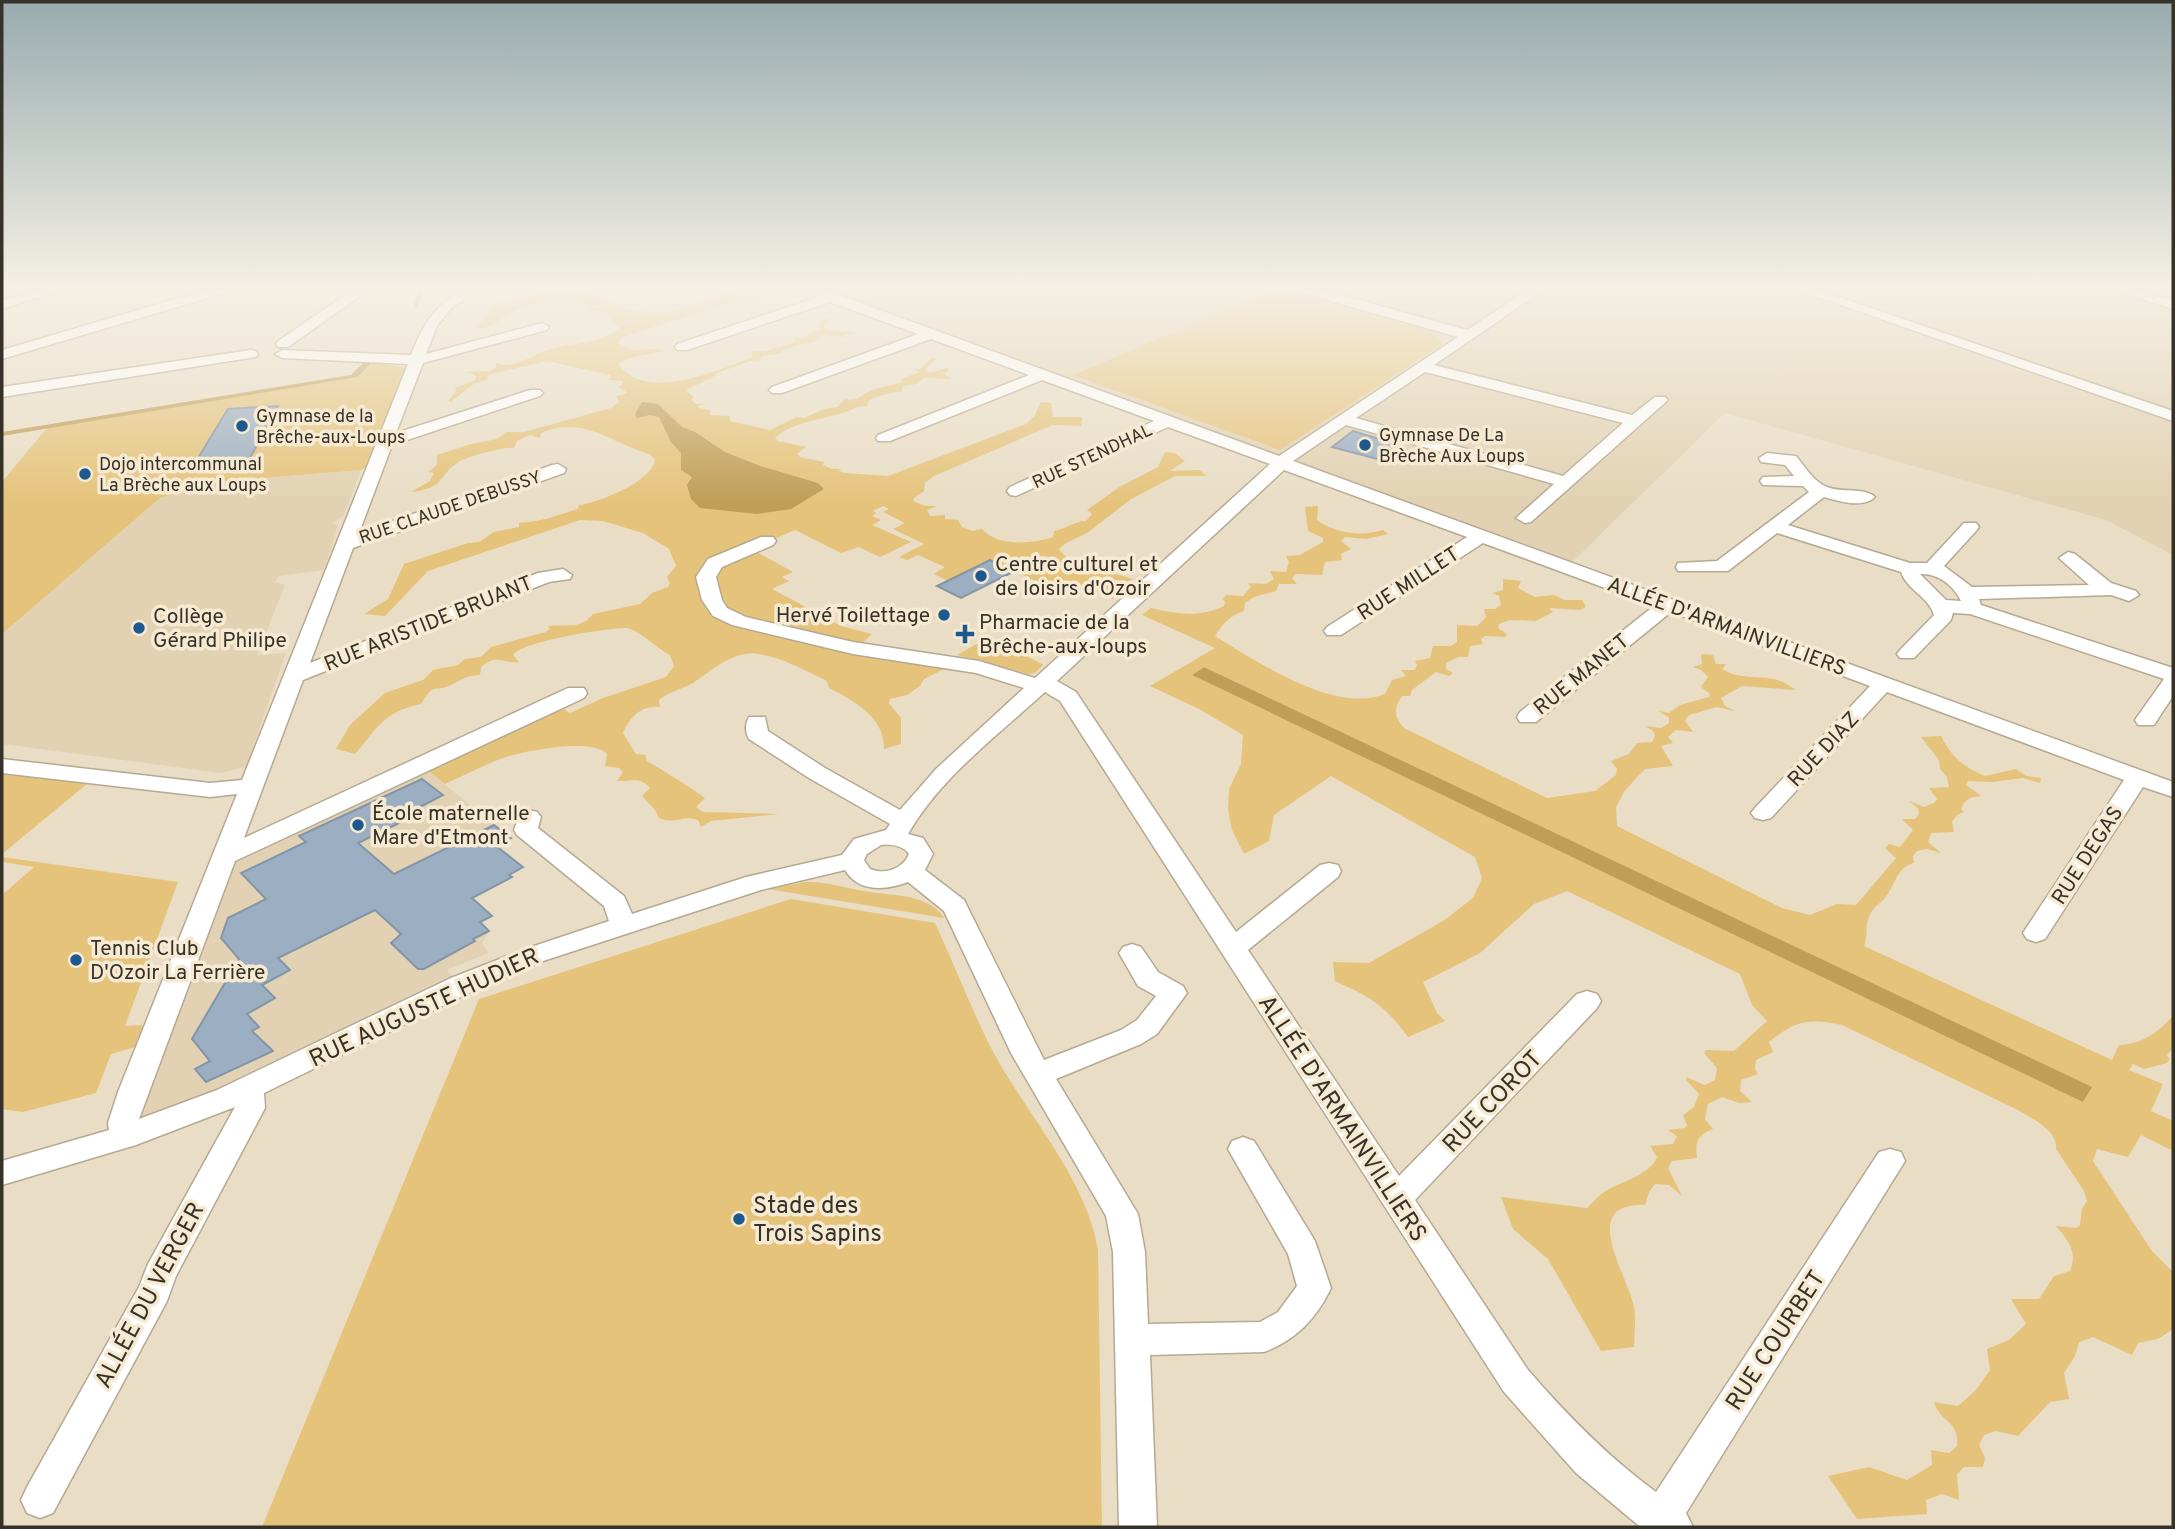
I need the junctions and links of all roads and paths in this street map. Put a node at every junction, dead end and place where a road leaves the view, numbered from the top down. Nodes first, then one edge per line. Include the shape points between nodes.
1 (219, 360) edge
2 (416, 360) edge
3 (859, 360) edge
4 (1002, 360) edge
5 (1429, 360) edge
6 (2010, 360) edge
7 (1420, 366) junction
8 (1042, 375) junction
9 (777, 390) dead end
10 (2, 392) edge
11 (535, 393) dead end
12 (1660, 400) dead end
13 (2173, 416) edge
14 (1342, 419) junction
15 (1168, 421) junction
16 (1635, 421) junction
17 (884, 438) dead end
18 (383, 443) junction
19 (1767, 458) dead end
20 (1281, 462) junction
21 (558, 469) dead end
22 (1769, 481) dead end
23 (1566, 482) junction
24 (1815, 486) junction
25 (1016, 491) dead end
26 (1866, 497) dead end
27 (1525, 518) dead end
28 (1773, 526) junction
29 (1970, 527) dead end
30 (1481, 536) junction
31 (767, 541) dead end
32 (343, 545) junction
33 (2068, 558) dead end
34 (1685, 568) dead end
35 (1932, 568) junction
36 (1909, 569) junction
37 (563, 575) dead end
38 (2109, 590) junction
39 (2129, 595) dead end
40 (1969, 600) junction
41 (1668, 605) junction
42 (1941, 606) junction
43 (1334, 631) dead end
44 (1908, 654) dead end
45 (293, 677) junction
46 (2173, 678) edge
47 (1041, 684) junction
48 (1883, 684) junction
49 (576, 693) dead end
50 (1528, 717) dead end
51 (2146, 720) dead end
52 (757, 722) dead end
53 (2, 766) edge
54 (2138, 778) junction
55 (251, 786) junction
56 (2173, 790) edge
57 (1763, 813) dead end
58 (529, 817) dead end
59 (898, 829) junction
60 (223, 857) junction
61 (852, 860) junction
62 (1329, 871) dead end
63 (911, 872) junction
64 (623, 925) junction
65 (2036, 933) dead end
66 (1233, 948) junction
67 (1132, 953) dead end
68 (1587, 1001) dead end
69 (1038, 1074) junction
70 (249, 1088) junction
71 (125, 1137) junction
72 (1243, 1149) dead end
73 (1890, 1161) dead end
74 (2, 1173) edge
75 (1396, 1200) junction
76 (1132, 1340) junction
77 (40, 1500) dead end
78 (1667, 1523) edge
79 (1138, 1527) edge

1 - 10 street
2 - 18 street
3 - 9 street
4 - 8 street, ALLÉE D'ARMAINVILLIERS
5 - 7 street
6 - 13 street
7 - 14 street
7 - 16 street
8 - 15 street, ALLÉE D'ARMAINVILLIERS
8 - 17 street
11 - 18 street
12 - 16 street
14 - 20 street
14 - 23 street
15 - 20 street, ALLÉE D'ARMAINVILLIERS
15 - 25 street, RUE STENDHAL
16 - 23 street
18 - 32 street
19 - 24 street via 1790,460
20 - 30 street, ALLÉE D'ARMAINVILLIERS
20 - 47 street
21 - 32 street, RUE CLAUDE DEBUSSY
22 - 24 street
23 - 27 street
24 - 26 street via 1842,497
24 - 28 street
28 - 34 street via 1721,567
28 - 36 street
29 - 35 street
30 - 41 street, ALLÉE D'ARMAINVILLIERS
30 - 43 street, RUE MILLET
31 - 47 street, ALLÉE D'ARMAINVILLIERS via 715,564 706,577 720,612 853,649 979,667
32 - 45 street
33 - 38 street
35 - 36 street
35 - 40 street via 1945,573
36 - 42 street via 1912,578
37 - 45 street, RUE ARISTIDE BRUANT via 545,577
38 - 39 street
38 - 40 street
40 - 42 street
40 - 46 street
41 - 48 street, ALLÉE D'ARMAINVILLIERS
41 - 50 street, RUE MANET
42 - 44 street via 1944,616
45 - 55 street
46 - 51 street
47 - 59 street via 932,787
47 - 66 street, ALLÉE D'ARMAINVILLIERS via 1068,696
48 - 54 street, ALLÉE D'ARMAINVILLIERS
48 - 57 street, RUE DIAZ
49 - 60 street
52 - 59 street via 757,734
53 - 55 street via 210,790
54 - 56 street, ALLÉE D'ARMAINVILLIERS
54 - 65 street, RUE DEGAS
55 - 60 street
58 - 64 street via 526,830 615,902
59 - 61 street via 865,843
59 - 63 street via 919,848 919,863
60 - 71 street via 133,1092
61 - 63 street via 868,878 890,880
61 - 64 street, RUE AUGUSTE HUDIER via 801,870
62 - 66 street
63 - 69 street via 955,906 1012,1030
64 - 70 street, RUE AUGUSTE HUDIER via 485,974
66 - 75 street, ALLÉE D'ARMAINVILLIERS
67 - 69 street via 1148,979 1173,993 1147,1027
68 - 75 street, RUE COROT
69 - 76 street via 1122,1214 1129,1252
70 - 71 street, RUE AUGUSTE HUDIER
70 - 77 street, ALLÉE DU VERGER via 250,1108
71 - 74 street, RUE AUGUSTE HUDIER
72 - 76 street via 1304,1251 1314,1288 1290,1322 1264,1338
73 - 78 street, RUE COURBET
75 - 78 street, ALLÉE D'ARMAINVILLIERS via 1495,1352 1536,1406 1598,1471
76 - 79 street

